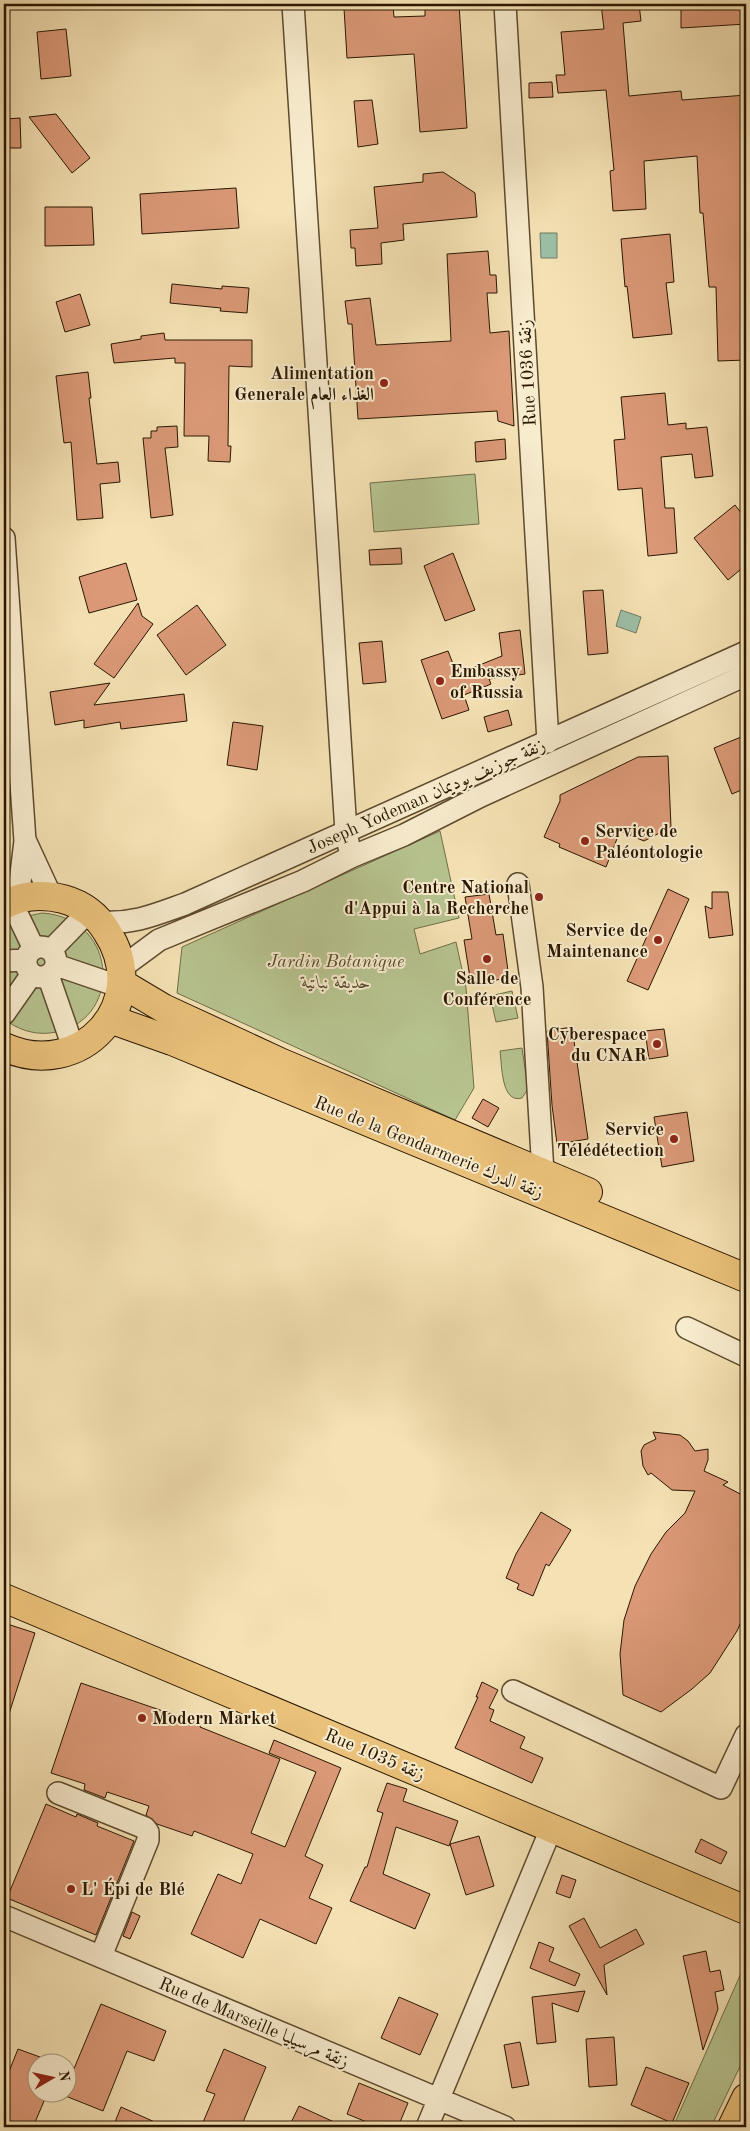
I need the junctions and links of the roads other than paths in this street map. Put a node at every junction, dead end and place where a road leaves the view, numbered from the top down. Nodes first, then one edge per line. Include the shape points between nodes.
1 (293, 4) edge
2 (505, 4) edge
3 (4, 538) edge
4 (746, 652) edge
5 (746, 675) edge
6 (548, 742) junction
7 (346, 832) junction
8 (25, 841) junction
9 (351, 857) junction
10 (518, 884) dead end
11 (50, 896) junction
12 (11, 902) edge
13 (95, 917) junction
14 (4, 961) edge
15 (41, 962) junction
16 (121, 979) junction
17 (4, 1014) edge
18 (110, 1018) junction
19 (4, 1047) edge
20 (74, 1050) junction
21 (30, 1056) junction
22 (4, 1072) edge
23 (543, 1173) junction
24 (746, 1258) edge
25 (746, 1278) edge
26 (687, 1328) dead end
27 (746, 1356) edge
28 (4, 1598) edge
29 (513, 1691) dead end
30 (746, 1735) edge
31 (58, 1793) dead end
32 (551, 1828) junction
33 (746, 1910) edge
34 (4, 1916) edge
35 (101, 1956) junction
36 (746, 2098) edge
37 (438, 2101) junction
38 (427, 2127) edge
39 (504, 2127) edge
40 (732, 2127) edge

1 - 7 street
2 - 6 street, Rue 1036 زنقة
3 - 8 street
4 - 6 street, Joseph Yodeman زنقة جوزيف يوديمان
5 - 9 street, Joseph Yodeman زنقة جوزيف يوديمان
6 - 7 street, Joseph Yodeman زنقة جوزيف يوديمان
7 - 9 street
7 - 13 street, Joseph Yodeman زنقة جوزيف يوديمان via 185,904 142,919 123,923
8 - 11 street
8 - 12 street
9 - 16 street, Joseph Yodeman زنقة جوزيف يوديمان via 303,881 159,940
10 - 23 street via 532,987
11 - 12 main road via 30,896
11 - 13 main road via 71,901
12 - 15 street
13 - 15 street
13 - 16 main road via 115,944
14 - 15 street
15 - 16 street
15 - 17 street
15 - 20 street
16 - 18 main road
16 - 23 main road, Rue de la Gendarmerie زنقة الدرك via 163,1008 282,1063
18 - 20 main road via 90,1041
18 - 25 main road, Rue de la Gendarmerie زنقة الدرك
19 - 21 main road
20 - 21 main road via 46,1057
21 - 22 main road
23 - 24 main road, Rue de la Gendarmerie زنقة الدرك
26 - 27 street
28 - 32 main road, Rue 1035 زنقة
29 - 30 street via 721,1788
31 - 35 street via 148,1832 148,1840
32 - 33 main road, Rue 1035 زنقة
32 - 37 street
34 - 35 street, Rue de Marseille زنقة مرسيليا
35 - 37 street, Rue de Marseille زنقة مرسيليا
36 - 40 main road
37 - 38 street
37 - 39 street, Rue de Marseille زنقة مرسيليا

